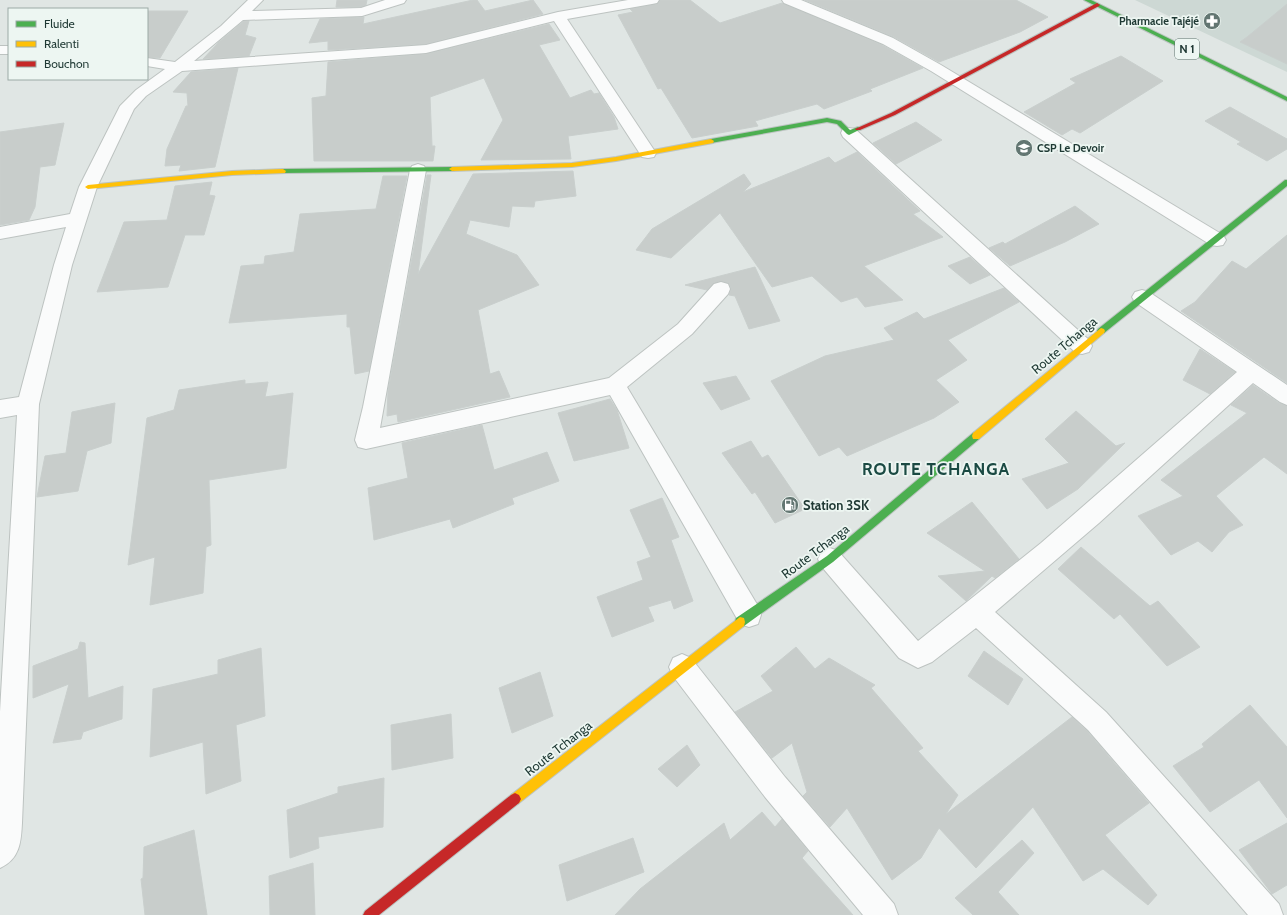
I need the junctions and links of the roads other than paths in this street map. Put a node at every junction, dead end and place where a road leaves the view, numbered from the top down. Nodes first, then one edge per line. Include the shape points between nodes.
1 (256, 0) edge
2 (399, 0) edge
3 (652, 0) edge
4 (789, 0) edge
5 (1087, 0) edge
6 (1097, 5) junction
7 (239, 16) junction
8 (558, 16) junction
9 (148, 62) edge
10 (178, 67) junction
11 (957, 80) junction
12 (1287, 99) edge
13 (849, 133) junction
14 (648, 153) junction
15 (418, 170) junction
16 (1287, 182) edge
17 (88, 187) junction
18 (78, 219) junction
19 (0, 233) edge
20 (1217, 240) junction
21 (721, 289) dead end
22 (1142, 297) junction
23 (1082, 346) junction
24 (1252, 372) junction
25 (615, 385) junction
26 (1287, 396) edge
27 (28, 404) junction
28 (0, 409) edge
29 (830, 559) junction
30 (977, 612) junction
31 (749, 615) junction
32 (682, 667) junction
33 (0, 853) edge
34 (369, 915) edge
35 (883, 915) edge
36 (1268, 915) edge

1 - 7 street
2 - 7 street via 362,12
3 - 8 street
4 - 11 street via 888,41
5 - 6 main road, N 1
6 - 11 main road
6 - 12 main road, N 1
7 - 10 street
8 - 10 street via 426,49
8 - 14 street
9 - 10 street
10 - 17 street via 141,93 128,106
11 - 13 main road via 893,114
11 - 20 street
13 - 14 main road via 839,122 827,120
13 - 23 street
14 - 15 main road via 572,165
15 - 17 main road via 232,173
15 - 25 street via 366,440
16 - 20 main road, Route Tchanga
17 - 18 street
18 - 19 street
18 - 27 street via 63,265
20 - 22 main road, Route Tchanga
21 - 25 street via 685,329
22 - 23 main road, Route Tchanga
22 - 24 street
23 - 29 main road, Route Tchanga
24 - 26 street
24 - 30 street via 1068,536
25 - 31 street
27 - 28 street
27 - 33 street via 8,823 6,843
29 - 30 street via 908,649 918,654 923,653
29 - 31 main road, Route Tchanga
30 - 36 street via 1098,721
31 - 32 main road, Route Tchanga
32 - 34 main road, Route Tchanga
32 - 35 street via 775,787

